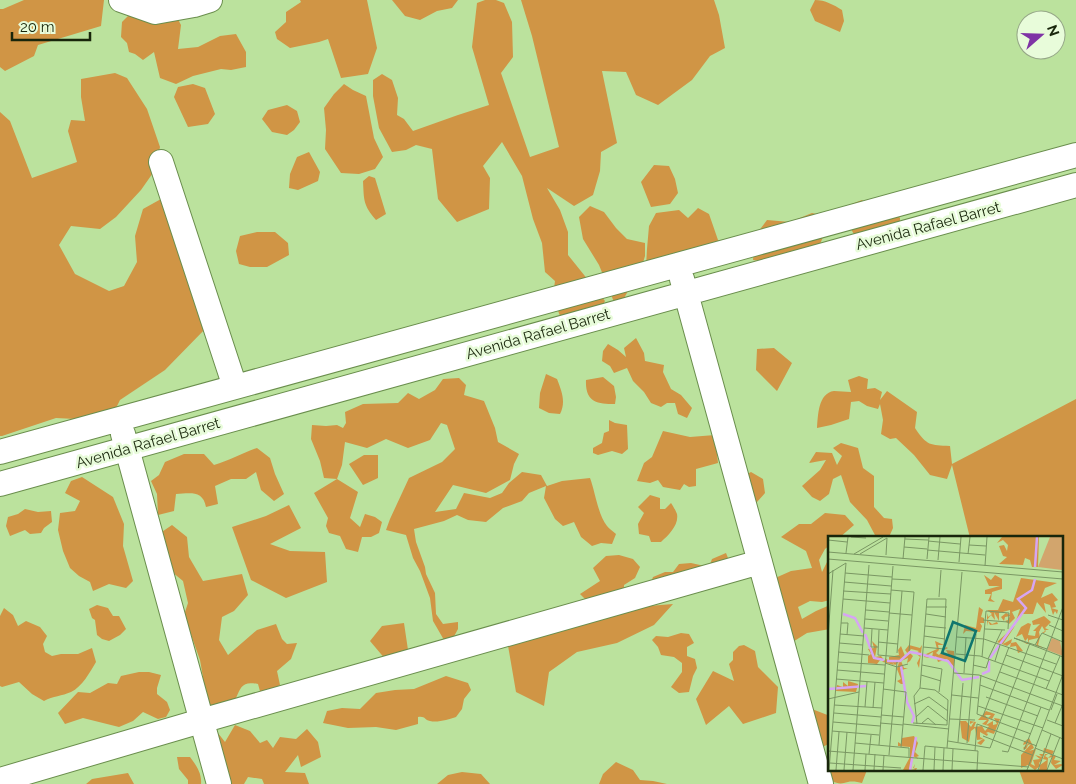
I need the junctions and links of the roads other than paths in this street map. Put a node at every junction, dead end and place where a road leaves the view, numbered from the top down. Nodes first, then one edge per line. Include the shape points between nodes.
1 (121, 0) edge
2 (210, 0) edge
3 (1076, 155) edge
4 (161, 162) dead end
5 (1076, 185) edge
6 (678, 265) junction
7 (685, 293) junction
8 (235, 387) junction
9 (120, 418) junction
10 (127, 449) junction
11 (0, 452) edge
12 (0, 484) edge
13 (760, 562) junction
14 (201, 721) junction
15 (0, 780) edge
16 (219, 784) edge
17 (821, 784) edge

1 - 2 street via 155,12
3 - 6 street, Avenida Rafael Barret
4 - 8 street
5 - 7 street, Avenida Rafael Barret
6 - 7 street
6 - 8 street, Avenida Rafael Barret
7 - 10 street, Avenida Rafael Barret
7 - 13 street
8 - 9 street, Avenida Rafael Barret
9 - 10 street
9 - 11 street, Avenida Rafael Barret
10 - 12 street, Avenida Rafael Barret
10 - 14 street
13 - 14 street
13 - 17 street
14 - 15 street
14 - 16 street

